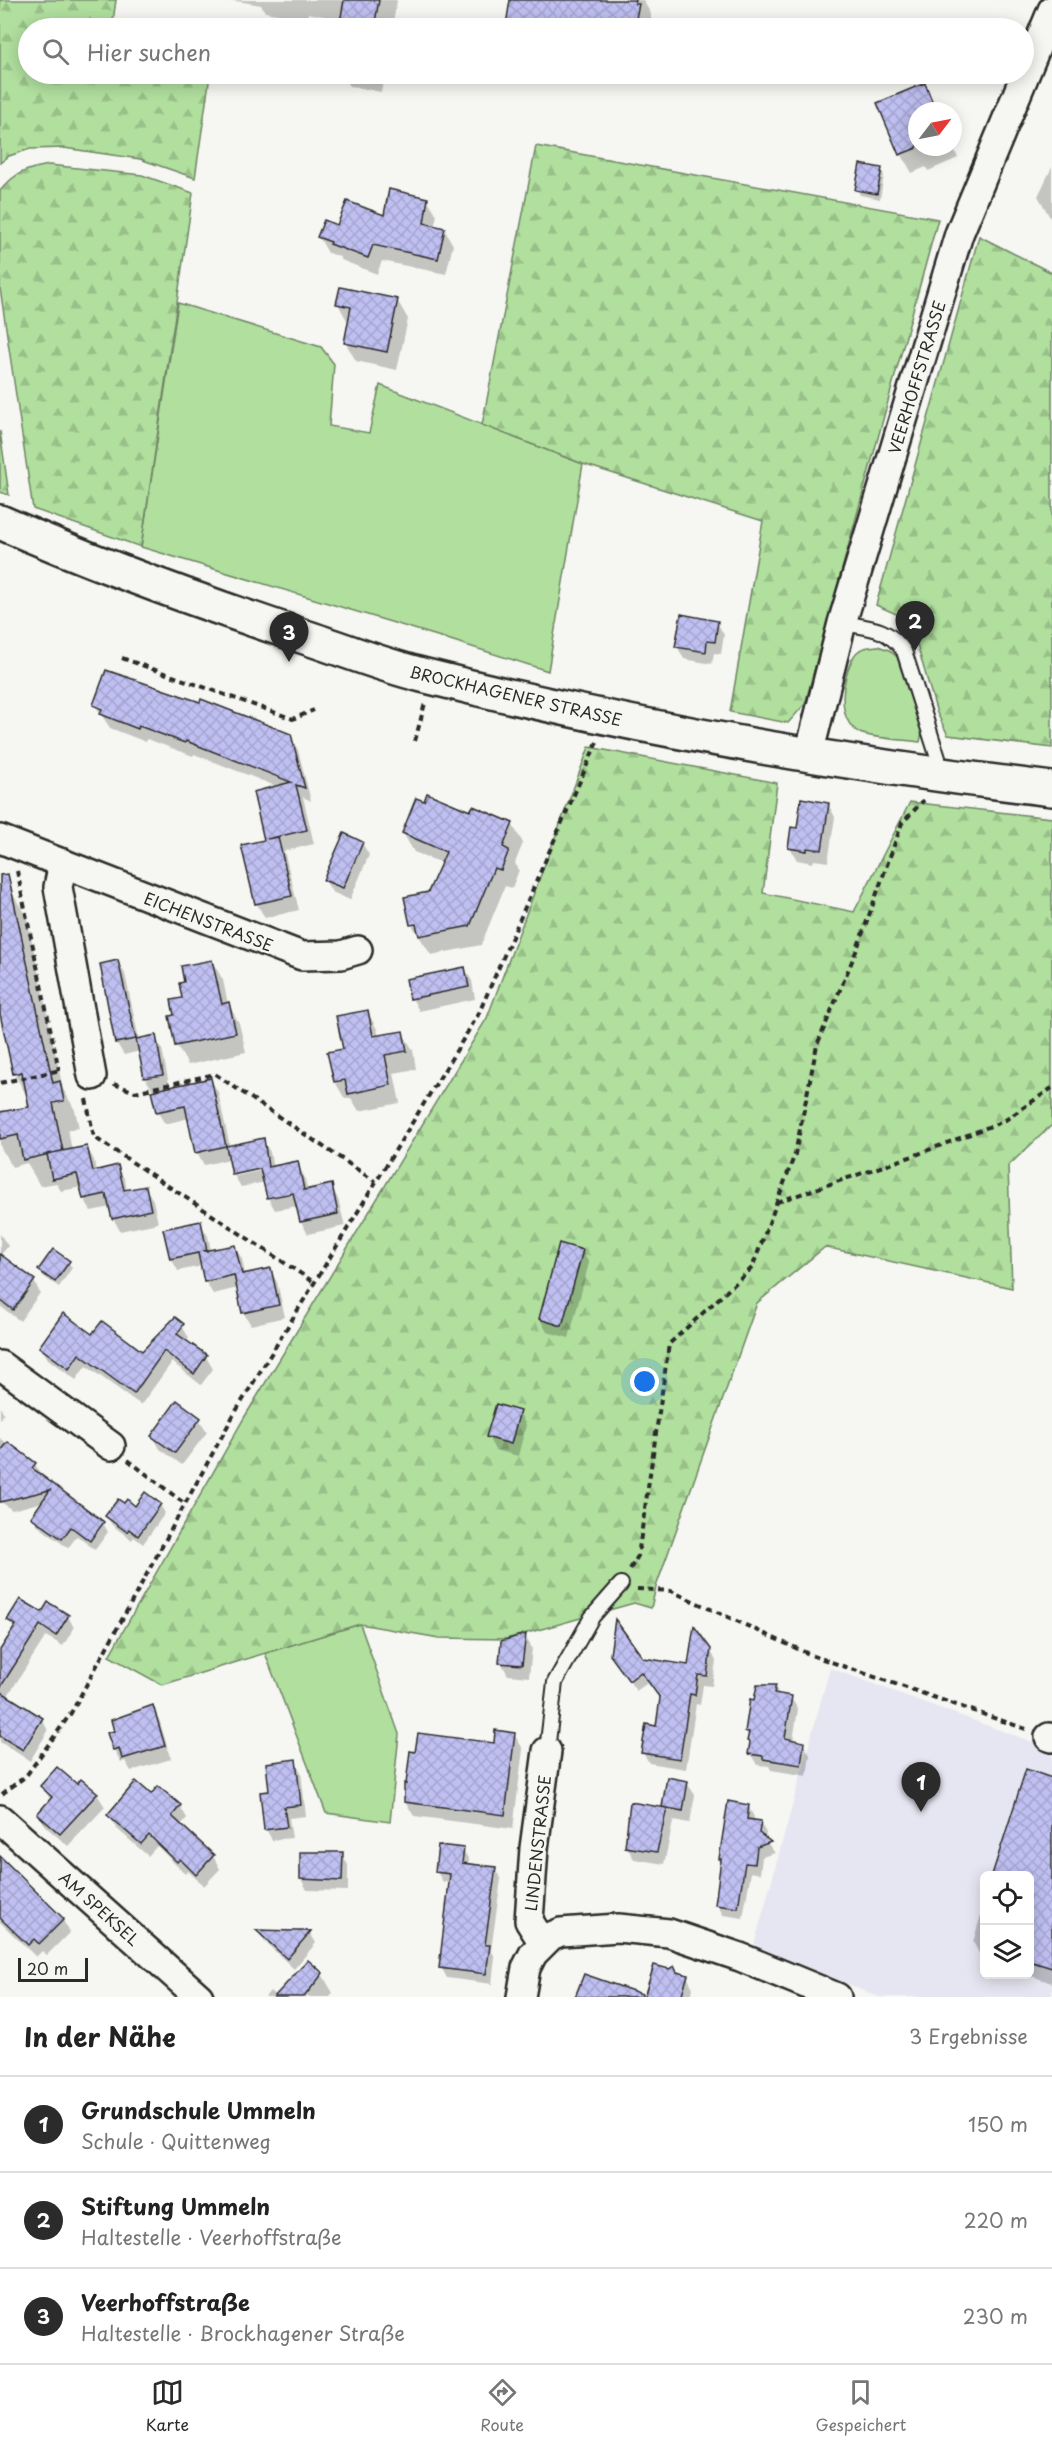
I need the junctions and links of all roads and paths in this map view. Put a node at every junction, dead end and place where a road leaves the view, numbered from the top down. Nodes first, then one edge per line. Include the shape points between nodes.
1 (1052, 10) edge
2 (1034, 53) edge
3 (1021, 84) edge
4 (0, 522) edge
5 (842, 623) junction
6 (122, 658) dead end
7 (426, 699) dead end
8 (314, 710) dead end
9 (599, 736) dead end
10 (416, 741) dead end
11 (809, 754) junction
12 (932, 785) junction
13 (1052, 789) edge
14 (6, 841) edge
15 (63, 863) junction
16 (358, 950) dead end
17 (59, 1070) junction
18 (91, 1070) junction
19 (0, 1083) edge
20 (1052, 1088) edge
21 (376, 1182) junction
22 (777, 1202) junction
23 (315, 1283) junction
24 (0, 1365) edge
25 (111, 1446) joint
26 (185, 1504) junction
27 (621, 1584) junction
28 (1051, 1738) edge
29 (547, 1751) joint
30 (0, 1796) edge
31 (0, 1820) edge
32 (543, 1943) junction
33 (199, 1997) edge
34 (521, 1997) edge
35 (837, 1997) edge

1 - 2 street, VEERHOFFSTRASSE
3 - 5 street, VEERHOFFSTRASSE via 959,234
4 - 11 main road, BROCKHAGENER STRASSE via 221,609 419,675 604,717
5 - 11 street, VEERHOFFSTRASSE
5 - 12 lane via 881,630 904,651 938,758
6 - 8 path via 293,719
7 - 10 path
9 - 21 path via 478,1015
11 - 12 main road, BROCKHAGENER STRASSE
12 - 13 main road, BROCKHAGENER STRASSE
12 - 22 path via 902,823 857,949 817,1045 795,1154
14 - 15 street, EICHENSTRASSE
14 - 17 path
15 - 16 street, EICHENSTRASSE via 302,956 341,955
15 - 18 street via 58,887
17 - 18 path
17 - 19 path
18 - 21 path via 135,1092 215,1074
18 - 23 path via 86,1100 94,1137
20 - 22 path via 1004,1121
21 - 23 path
22 - 27 path via 752,1268 669,1344 638,1556
23 - 26 path
24 - 25 street
25 - 26 path
26 - 30 path via 70,1713 26,1776
27 - 28 path via 634,1589 671,1591 811,1655
27 - 29 lane via 592,1617 555,1682
29 - 32 street, LINDENSTRASSE via 529,1921
31 - 33 street, AM SPEKSEL
32 - 34 street via 526,1968
32 - 35 street via 561,1932 618,1928 664,1931

